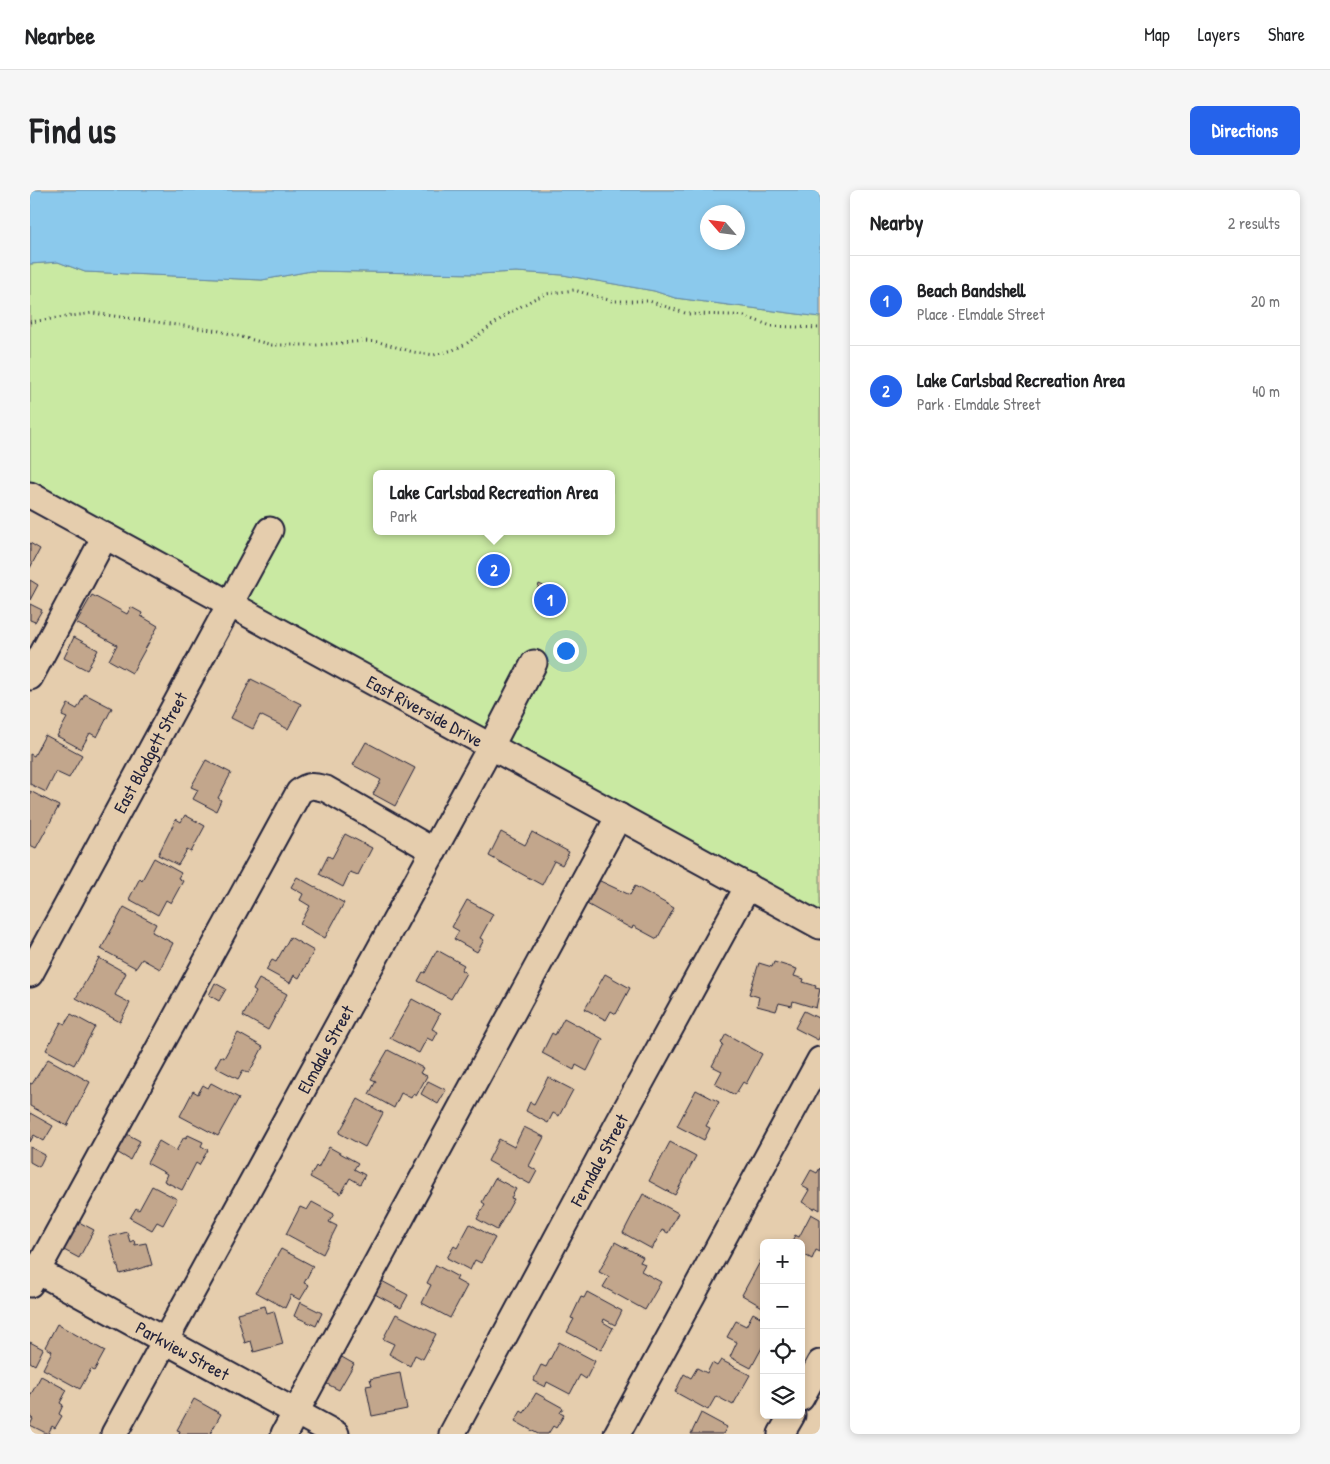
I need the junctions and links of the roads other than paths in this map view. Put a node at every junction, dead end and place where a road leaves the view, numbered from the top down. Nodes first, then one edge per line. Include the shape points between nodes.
1 (30, 495) edge
2 (270, 530) dead end
3 (105, 536) junction
4 (231, 604) junction
5 (534, 664) dead end
6 (30, 676) edge
7 (491, 746) junction
8 (619, 816) junction
9 (434, 852) junction
10 (748, 886) junction
11 (820, 926) edge
12 (30, 974) edge
13 (820, 1060) edge
14 (32, 1274) edge
15 (165, 1341) junction
16 (820, 1363) edge
17 (805, 1391) edge
18 (296, 1412) junction
19 (790, 1419) edge
20 (114, 1434) edge
21 (284, 1434) edge
22 (336, 1434) edge
23 (452, 1434) edge
24 (617, 1434) edge
25 (782, 1434) edge

1 - 3 street, East Riverside Drive
2 - 4 street, East Blodgett Street
3 - 4 street, East Riverside Drive
3 - 6 street
4 - 7 street, East Riverside Drive
4 - 12 street, East Blodgett Street
5 - 7 street, Elmdale Street
7 - 8 street, East Riverside Drive
7 - 9 street, Elmdale Street
8 - 10 street, East Riverside Drive
8 - 18 street
9 - 14 street via 326,789 311,785 299,792 216,948
9 - 15 street, Elmdale Street
10 - 11 street, East Riverside Drive
10 - 23 street, Ferndale Street
13 - 24 street
14 - 15 street, Parkview Street
15 - 18 street, Parkview Street
15 - 20 street, Elmdale Street
16 - 17 street
18 - 21 street
18 - 22 street, Parkview Street
19 - 25 street

